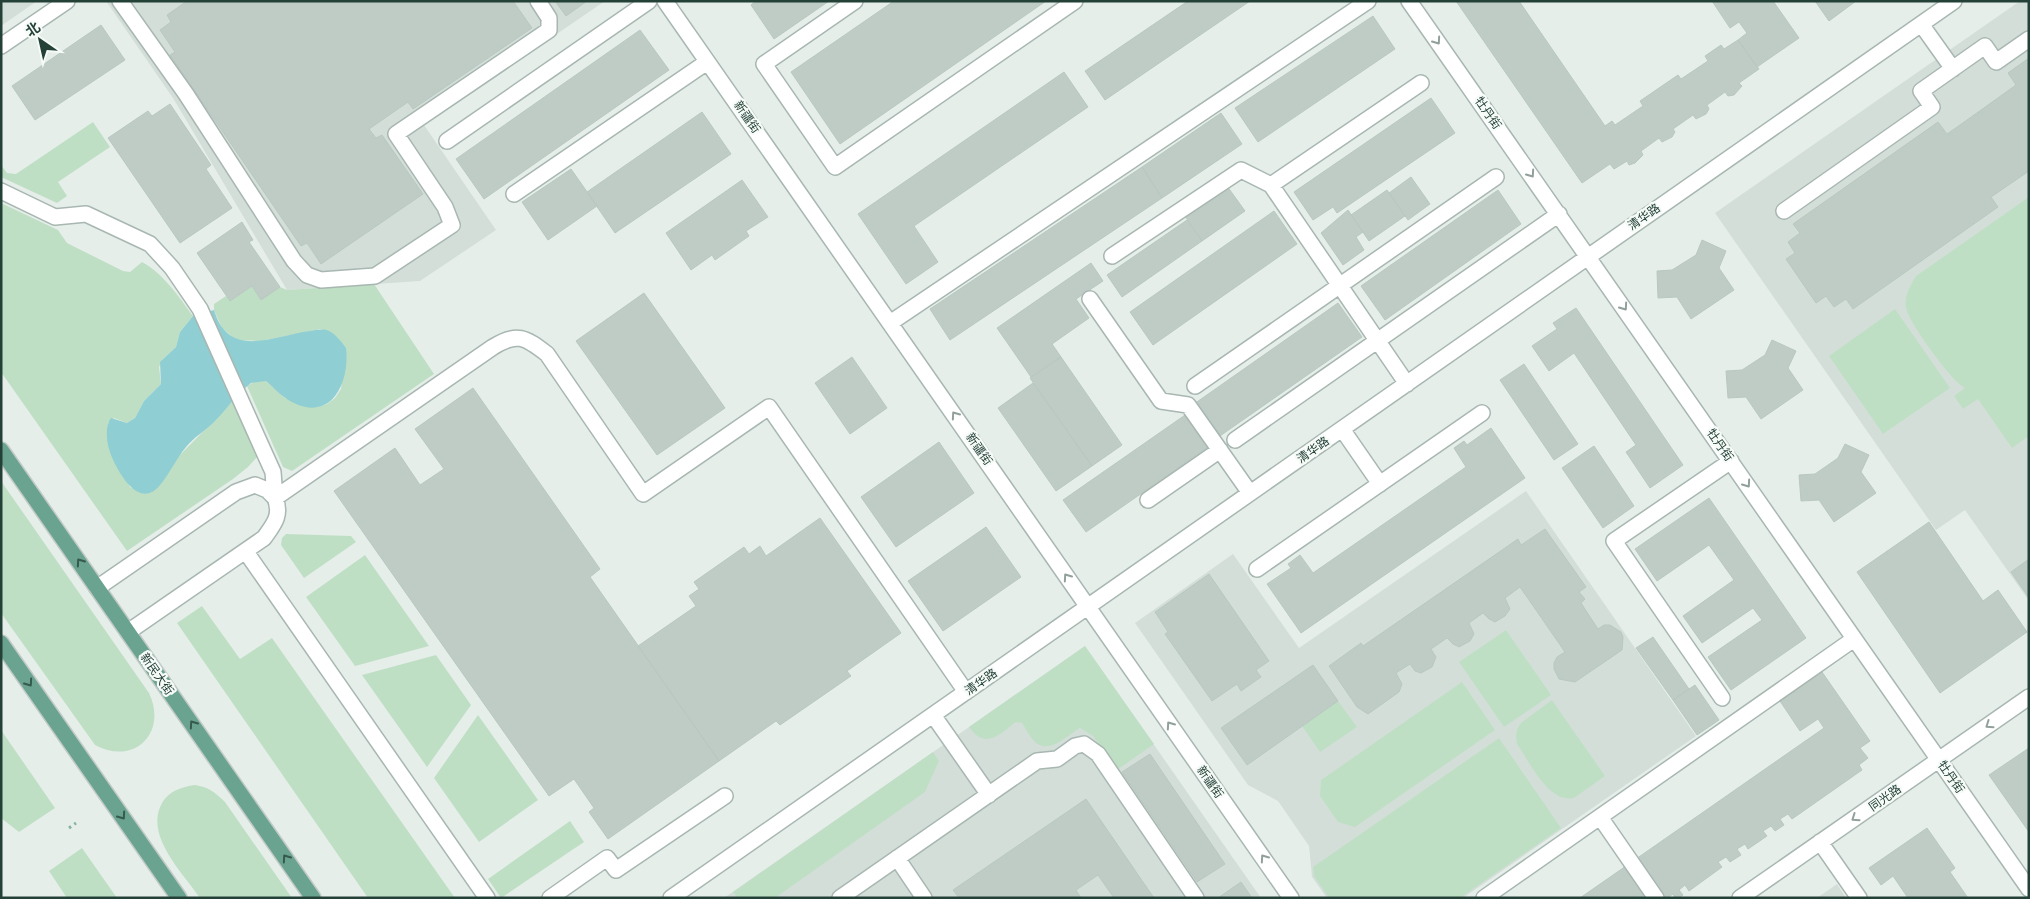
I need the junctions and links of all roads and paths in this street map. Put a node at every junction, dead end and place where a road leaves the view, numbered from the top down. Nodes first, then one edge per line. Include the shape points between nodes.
1 (67, 1) edge
2 (120, 1) edge
3 (538, 1) edge
4 (649, 1) edge
5 (665, 1) edge
6 (855, 1) edge
7 (1075, 1) edge
8 (1368, 1) edge
9 (1409, 1) edge
10 (1954, 1) edge
11 (1921, 24) junction
12 (2029, 39) edge
13 (1, 46) edge
14 (708, 62) junction
15 (1952, 69) junction
16 (1422, 83) dead end
17 (446, 141) dead end
18 (1496, 177) dead end
19 (1271, 185) junction
20 (1, 192) edge
21 (514, 194) dead end
22 (1784, 211) dead end
23 (1559, 214) junction
24 (1112, 256) dead end
25 (1589, 256) junction
26 (1340, 286) junction
27 (1090, 299) dead end
28 (890, 323) junction
29 (1377, 341) junction
30 (1406, 384) junction
31 (1195, 386) dead end
32 (1482, 414) dead end
33 (1342, 429) junction
34 (1236, 440) dead end
35 (1, 450) edge
36 (1220, 450) junction
37 (1731, 461) junction
38 (1380, 484) junction
39 (1250, 493) junction
40 (275, 498) junction
41 (1148, 500) dead end
42 (246, 552) junction
43 (1257, 569) dead end
44 (97, 588) junction
45 (1088, 607) junction
46 (128, 632) junction
47 (1854, 639) junction
48 (1, 643) edge
49 (966, 692) junction
50 (2029, 697) edge
51 (1722, 698) dead end
52 (933, 715) junction
53 (1939, 760) junction
54 (989, 795) junction
55 (725, 796) dead end
56 (1600, 816) junction
57 (76, 823) dead end
58 (69, 828) dead end
59 (1820, 842) junction
60 (897, 858) junction
61 (2029, 889) edge
62 (179, 898) edge
63 (313, 898) edge
64 (487, 898) edge
65 (550, 898) edge
66 (671, 898) edge
67 (840, 898) edge
68 (924, 898) edge
69 (1196, 898) edge
70 (1292, 898) edge
71 (1484, 898) edge
72 (1656, 898) edge
73 (1740, 898) edge
74 (1859, 898) edge

1 - 13 street
2 - 3 street via 186,94 294,261 307,275 321,280 375,276 452,225 445,207 396,134 549,30 549,18
4 - 17 street
5 - 14 street, 新疆街
6 - 7 street via 764,64 835,167
8 - 28 street
9 -> 23 street, 牡丹街
10 - 11 street, 清华路
11 - 15 street
11 - 25 street, 清华路
12 - 15 street via 1996,62 1985,46
14 - 21 street
14 - 28 street, 新疆街
15 - 22 street via 1921,92 1932,107
16 - 19 street
18 - 26 street
19 - 24 street via 1241,170
19 - 26 street
20 - 40 street via 55,217 86,214 150,244 172,268 200,309 273,472
23 - 25 street, 牡丹街
23 - 29 street
25 - 30 street, 清华路
25 -> 37 street, 牡丹街
26 - 29 street
26 - 31 street
27 - 36 street via 1161,401 1188,405
45 -> 28 street, 新疆街
29 - 30 street
29 - 34 street
30 - 33 street, 清华路
32 - 38 street
33 - 38 street
33 - 39 street, 清华路
44 -> 35 main road, 新民大街
36 - 39 street
36 - 41 street
37 -> 47 street, 牡丹街
37 - 51 street via 1614,542
38 - 43 street
39 - 45 street, 清华路
40 - 42 street via 279,508 277,520 264,538
40 - 44 street via 255,485 236,492
40 - 49 street via 507,339 519,337 546,354 643,494 769,407
42 - 46 street
42 - 64 street
44 - 46 main road, 新民大街
45 - 49 street, 清华路
70 -> 45 street, 新疆街
63 -> 46 main road, 新民大街
47 - 53 street, 牡丹街
47 - 56 street
48 -> 62 main road
49 - 52 street, 清华路
50 -> 53 street, 同光路
52 - 54 street
52 - 66 street, 清华路
53 -> 59 street, 同光路
53 - 61 street, 牡丹街
54 - 60 street
54 - 69 street via 1038,761 1056,758 1074,746 1084,744 1098,754
55 - 65 street via 616,870 608,858
56 - 71 street
56 - 72 street
57 - 58 path
59 - 73 street, 同光路
59 - 74 street
60 - 67 street
60 - 68 street

